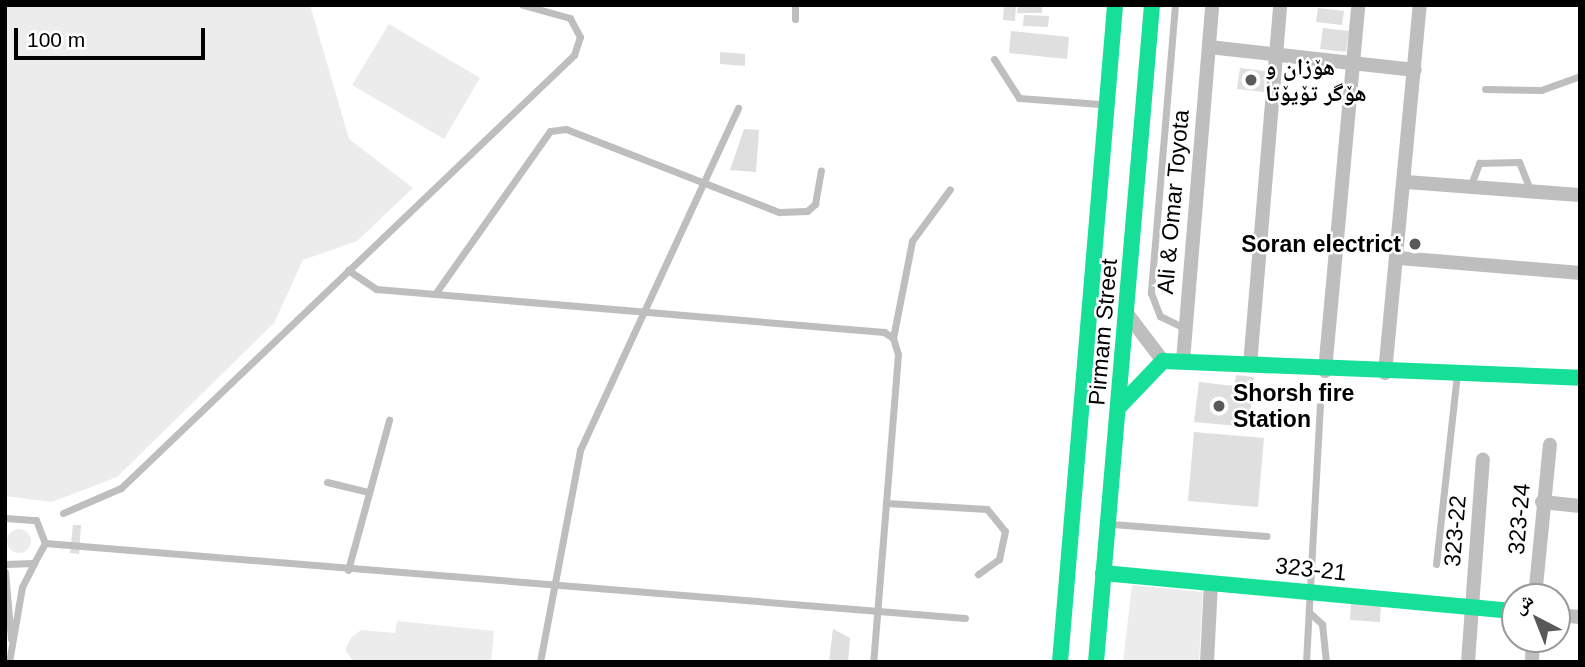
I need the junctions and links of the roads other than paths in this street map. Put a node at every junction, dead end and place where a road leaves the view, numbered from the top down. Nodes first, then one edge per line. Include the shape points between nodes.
1 (523, 5) edge
2 (795, 5) edge
3 (1115, 5) edge
4 (1152, 5) edge
5 (1175, 5) edge
6 (1212, 5) edge
7 (1280, 5) edge
8 (1358, 5) edge
9 (1420, 5) edge
10 (547, 7) edge
11 (795, 19) dead end
12 (1209, 47) junction
13 (1275, 53) junction
14 (994, 59) dead end
15 (1354, 63) junction
16 (1415, 70) junction
17 (1580, 76) edge
18 (1485, 89) dead end
19 (1105, 105) junction
20 (737, 108) dead end
21 (821, 171) dead end
22 (704, 181) junction
23 (1406, 182) junction
24 (1470, 187) junction
25 (950, 189) dead end
26 (1531, 191) junction
27 (1580, 195) edge
28 (1399, 258) junction
29 (348, 271) junction
30 (1580, 273) edge
31 (1129, 289) junction
32 (435, 293) junction
33 (1151, 293) junction
34 (644, 309) junction
35 (1128, 314) junction
36 (1186, 329) junction
37 (893, 338) junction
38 (1163, 361) junction
39 (1183, 361) junction
40 (1250, 365) junction
41 (1325, 370) junction
42 (1385, 373) junction
43 (1457, 375) junction
44 (1580, 378) edge
45 (1320, 405) dead end
46 (1119, 407) junction
47 (389, 420) dead end
48 (1550, 445) dead end
49 (1483, 460) dead end
50 (327, 482) dead end
51 (368, 492) junction
52 (1542, 502) junction
53 (886, 503) junction
54 (1580, 506) edge
55 (63, 513) dead end
56 (6, 518) edge
57 (1108, 523) junction
58 (1267, 536) dead end
59 (46, 543) junction
60 (34, 563) junction
61 (5, 564) edge
62 (1436, 564) dead end
63 (348, 570) junction
64 (5, 572) edge
65 (1103, 573) junction
66 (978, 574) dead end
67 (1211, 583) junction
68 (1536, 583) edge
69 (552, 584) junction
70 (1310, 592) junction
71 (1471, 607) junction
72 (1501, 610) edge
73 (877, 612) junction
74 (1309, 612) junction
75 (965, 618) dead end
76 (12, 646) junction
77 (9, 662) edge
78 (540, 662) edge
79 (873, 662) edge
80 (1060, 662) edge
81 (1096, 662) edge
82 (1207, 662) edge
83 (1306, 662) edge
84 (1326, 662) edge
85 (1468, 662) edge

1 - 10 lane
2 - 11 lane
3 - 19 main road, Pirmam Street
4 - 31 main road, Pirmam Street
5 - 33 lane
6 - 12 street, Ali & Omar Toyota
7 - 13 street
8 - 15 street
9 - 16 street
10 - 29 lane via 570,18 578,29 574,55
12 - 13 street
12 - 36 street, Ali & Omar Toyota
13 - 15 street
13 - 40 street
14 - 19 lane via 1019,98
15 - 16 street
15 - 41 street
16 - 23 street
17 - 18 lane via 1541,90
19 - 80 main road, Pirmam Street
20 - 22 lane
21 - 22 lane via 815,204 795,212 779,212
22 - 32 lane via 566,129 550,131
22 - 34 lane
23 - 24 street
23 - 28 street
24 - 26 street
24 - 26 lane via 1479,163 1519,162
25 - 37 lane via 912,241
26 - 27 street
28 - 30 street
28 - 42 street
29 - 32 lane via 376,289
29 - 55 lane via 121,488
31 - 33 lane
31 - 35 main road, Pirmam Street
32 - 34 lane
33 - 36 lane via 1160,316
34 - 37 lane via 884,332
34 - 69 lane via 580,450
35 - 38 street
35 - 46 main road, Pirmam Street
36 - 39 street, Ali & Omar Toyota
37 - 53 lane via 898,354
38 - 39 main road
38 - 46 main road
39 - 40 main road
40 - 41 main road
41 - 42 main road
42 - 43 main road
43 - 44 main road
43 - 62 lane
45 - 70 lane
46 - 57 main road, Pirmam Street
47 - 51 lane
48 - 52 street, 323-24
49 - 71 street, 323-22
50 - 51 lane
51 - 63 lane
52 - 54 street
52 - 68 street, 323-24
53 - 66 lane via 987,509 1004,531 999,559
53 - 73 lane
56 - 59 lane via 36,520
57 - 58 lane
57 - 65 main road, Pirmam Street
59 - 60 lane
59 - 63 lane
60 - 61 lane
60 - 76 lane via 22,587
63 - 69 lane
64 - 76 lane
65 - 67 main road, 323-21
65 - 81 main road, Pirmam Street
67 - 70 main road, 323-21
67 - 82 street
69 - 73 lane
69 - 78 lane
70 - 71 main road, 323-21
70 - 74 lane
71 - 72 main road, 323-21
71 - 85 street, 323-22
73 - 75 lane
73 - 79 lane
74 - 83 lane
74 - 84 lane via 1322,624
76 - 77 lane

